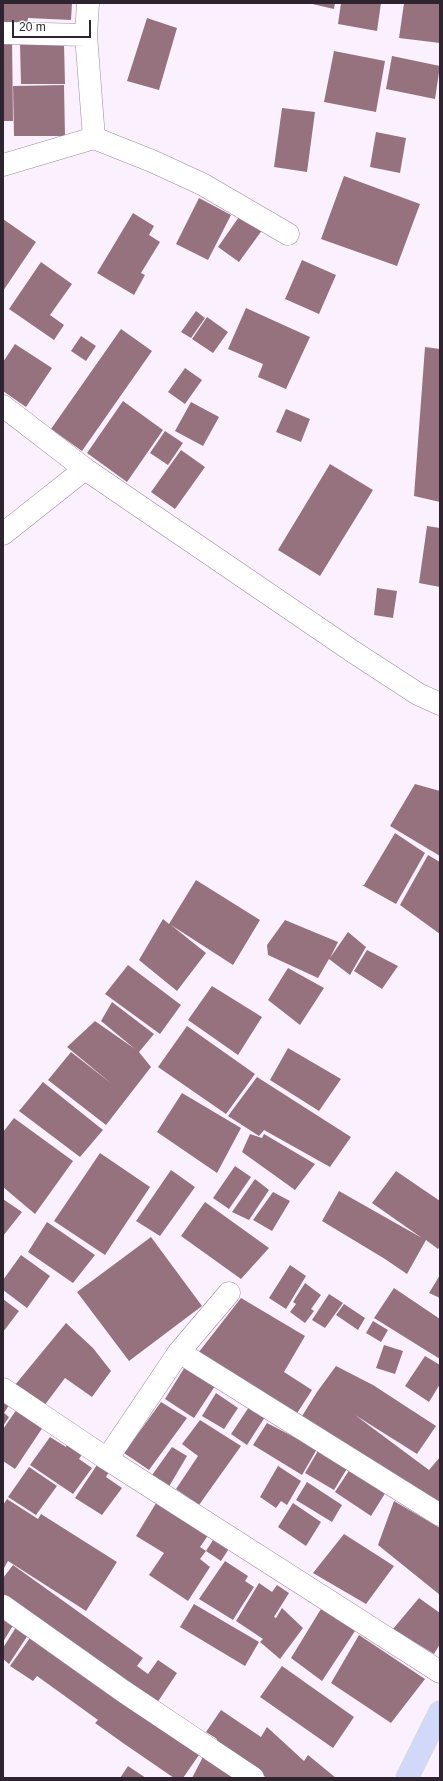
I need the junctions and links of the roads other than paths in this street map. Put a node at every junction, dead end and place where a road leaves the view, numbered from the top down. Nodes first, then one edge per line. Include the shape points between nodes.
1 (88, 3) edge
2 (3, 32) edge
3 (86, 35) junction
4 (94, 138) junction
5 (3, 165) edge
6 (288, 234) dead end
7 (3, 406) edge
8 (85, 469) junction
9 (3, 534) edge
10 (440, 704) edge
11 (229, 1293) dead end
12 (179, 1352) junction
13 (3, 1390) edge
14 (106, 1459) junction
15 (440, 1515) edge
16 (3, 1606) edge
17 (440, 1672) edge
18 (440, 1712) edge
19 (253, 1778) edge
20 (407, 1778) edge

1 - 3 street
2 - 3 street
3 - 4 street
4 - 5 street
4 - 6 street via 202,184
7 - 8 street
8 - 9 street
8 - 10 street via 352,652 418,694
11 - 12 street
12 - 14 street
12 - 15 street
13 - 14 street
14 - 17 street
16 - 19 street via 123,1691
18 - 20 main road

